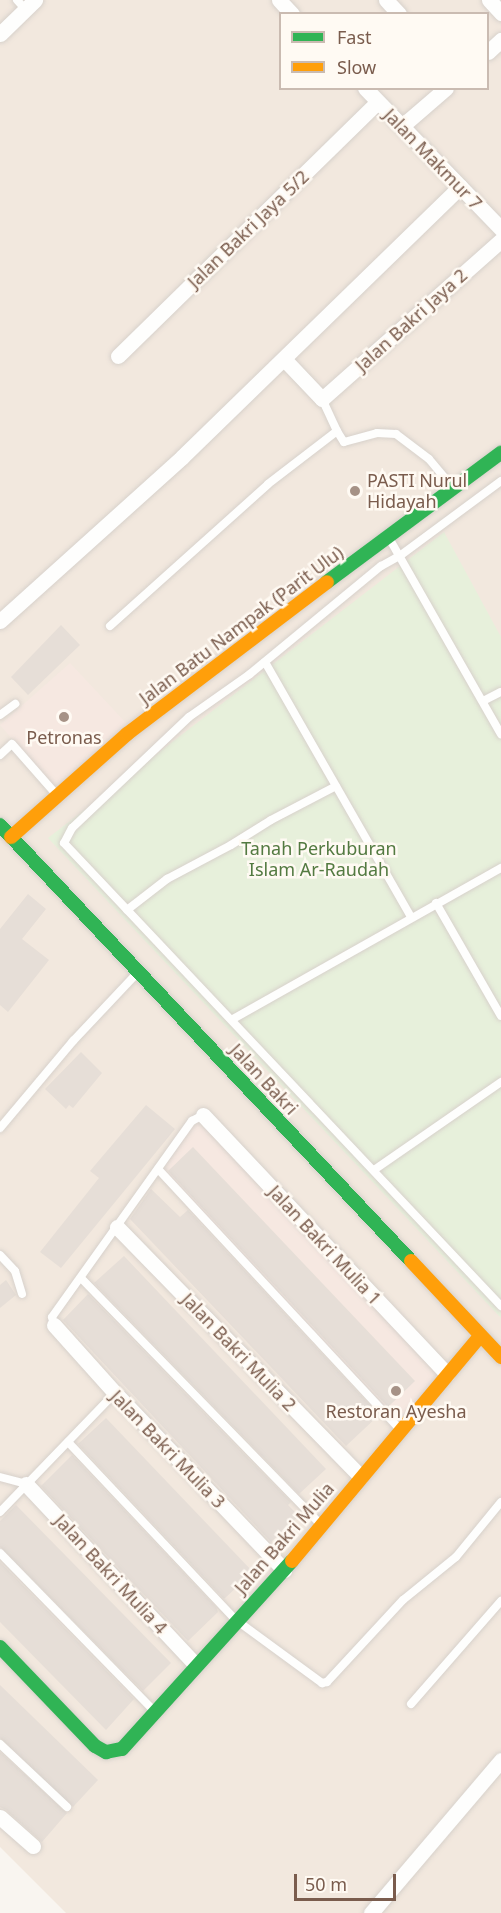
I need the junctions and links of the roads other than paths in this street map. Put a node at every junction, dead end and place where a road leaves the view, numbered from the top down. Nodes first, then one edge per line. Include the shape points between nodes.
1 (386, 0) edge
2 (26, 3) edge
3 (397, 12) edge
4 (0, 34) edge
5 (501, 40) edge
6 (489, 51) edge
7 (367, 90) edge
8 (444, 90) edge
9 (377, 102) junction
10 (402, 126) junction
11 (460, 187) junction
12 (501, 229) edge
13 (501, 240) edge
14 (118, 356) dead end
15 (284, 359) junction
16 (322, 399) junction
17 (338, 431) junction
18 (501, 453) edge
19 (501, 481) edge
20 (454, 488) junction
21 (388, 536) junction
22 (401, 555) junction
23 (0, 621) edge
24 (110, 626) dead end
25 (265, 662) junction
26 (501, 693) edge
27 (483, 701) junction
28 (15, 704) dead end
29 (0, 715) edge
30 (501, 734) edge
31 (0, 755) edge
32 (336, 786) junction
33 (57, 796) junction
34 (0, 825) edge
35 (11, 837) junction
36 (501, 868) edge
37 (436, 903) junction
38 (126, 910) junction
39 (411, 918) junction
40 (138, 972) junction
41 (501, 1016) edge
42 (233, 1019) junction
43 (501, 1082) edge
44 (203, 1115) joint
45 (0, 1128) edge
46 (158, 1169) junction
47 (374, 1170) junction
48 (117, 1227) junction
49 (0, 1255) edge
50 (81, 1278) junction
51 (22, 1294) dead end
52 (501, 1306) edge
53 (54, 1325) joint
54 (480, 1336) junction
55 (498, 1349) edge
56 (447, 1374) junction
57 (115, 1393) junction
58 (400, 1430) junction
59 (68, 1442) junction
60 (0, 1477) edge
61 (361, 1477) junction
62 (26, 1484) junction
63 (501, 1502) edge
64 (0, 1512) edge
65 (321, 1524) junction
66 (0, 1553) edge
67 (284, 1570) junction
68 (501, 1601) edge
69 (236, 1620) junction
70 (0, 1647) edge
71 (196, 1665) junction
72 (411, 1704) dead end
73 (155, 1711) junction
74 (0, 1743) edge
75 (501, 1760) edge
76 (67, 1807) dead end
77 (0, 1817) edge
78 (33, 1846) dead end
79 (371, 1913) edge

1 - 3 street
2 - 4 street
5 - 6 street
7 - 9 street, Jalan Makmur 7
8 - 10 street
9 - 10 street, Jalan Makmur 7
9 - 14 street, Jalan Bakri Jaya 5/2
10 - 11 street, Jalan Makmur 7
11 - 12 street, Jalan Makmur 7
11 - 15 street
13 - 16 street, Jalan Bakri Jaya 2
15 - 16 street
15 - 23 street via 100,533
16 - 17 lane
17 - 20 lane via 344,442 377,433 396,434 429,459
17 - 24 lane via 268,484
18 - 20 street, Jalan Batu Nampak (Parit Ulu)
19 - 22 lane
20 - 21 street, Jalan Batu Nampak (Parit Ulu)
21 - 22 lane
21 - 33 street, Jalan Batu Nampak (Parit Ulu) via 127,734
22 - 25 lane via 381,566
22 - 27 lane
25 - 32 lane
25 - 38 lane via 189,717 65,837 68,849
26 - 27 lane
27 - 30 lane
28 - 29 lane
31 - 33 lane via 12,744
32 - 38 lane via 167,879
32 - 39 lane
33 - 35 street, Jalan Batu Nampak (Parit Ulu)
34 - 35 street, Jalan Bakri
35 - 40 street, Jalan Bakri
36 - 37 lane
37 - 39 lane
37 - 41 lane
38 - 42 lane
39 - 42 lane
40 - 45 lane
40 - 54 street, Jalan Bakri
42 - 47 lane
43 - 47 lane
44 - 46 lane via 192,1121
44 - 56 street, Jalan Bakri Mulia 1
46 - 48 lane
46 - 58 lane
47 - 52 lane
48 - 50 lane
48 - 61 street, Jalan Bakri Mulia 2
49 - 51 lane via 15,1271
50 - 53 lane via 52,1317
50 - 65 lane
53 - 57 street, Jalan Bakri Mulia 3
54 - 55 street, Jalan Bakri
54 - 56 street, Jalan Bakri Mulia
56 - 58 street, Jalan Bakri Mulia
57 - 59 lane
57 - 67 street, Jalan Bakri Mulia 3
58 - 61 street, Jalan Bakri Mulia
59 - 62 lane
59 - 69 lane
60 - 62 lane
61 - 65 street, Jalan Bakri Mulia
62 - 64 lane
62 - 71 street, Jalan Bakri Mulia 4
63 - 69 lane via 456,1557 403,1600 325,1683
65 - 67 street, Jalan Bakri Mulia
66 - 73 lane
67 - 69 street, Jalan Bakri Mulia
68 - 72 lane
69 - 71 street, Jalan Bakri Mulia
70 - 73 street, Jalan Bakri Mulia via 95,1746 106,1752 122,1749
71 - 73 street, Jalan Bakri Mulia
74 - 76 lane
75 - 79 street
77 - 78 street

